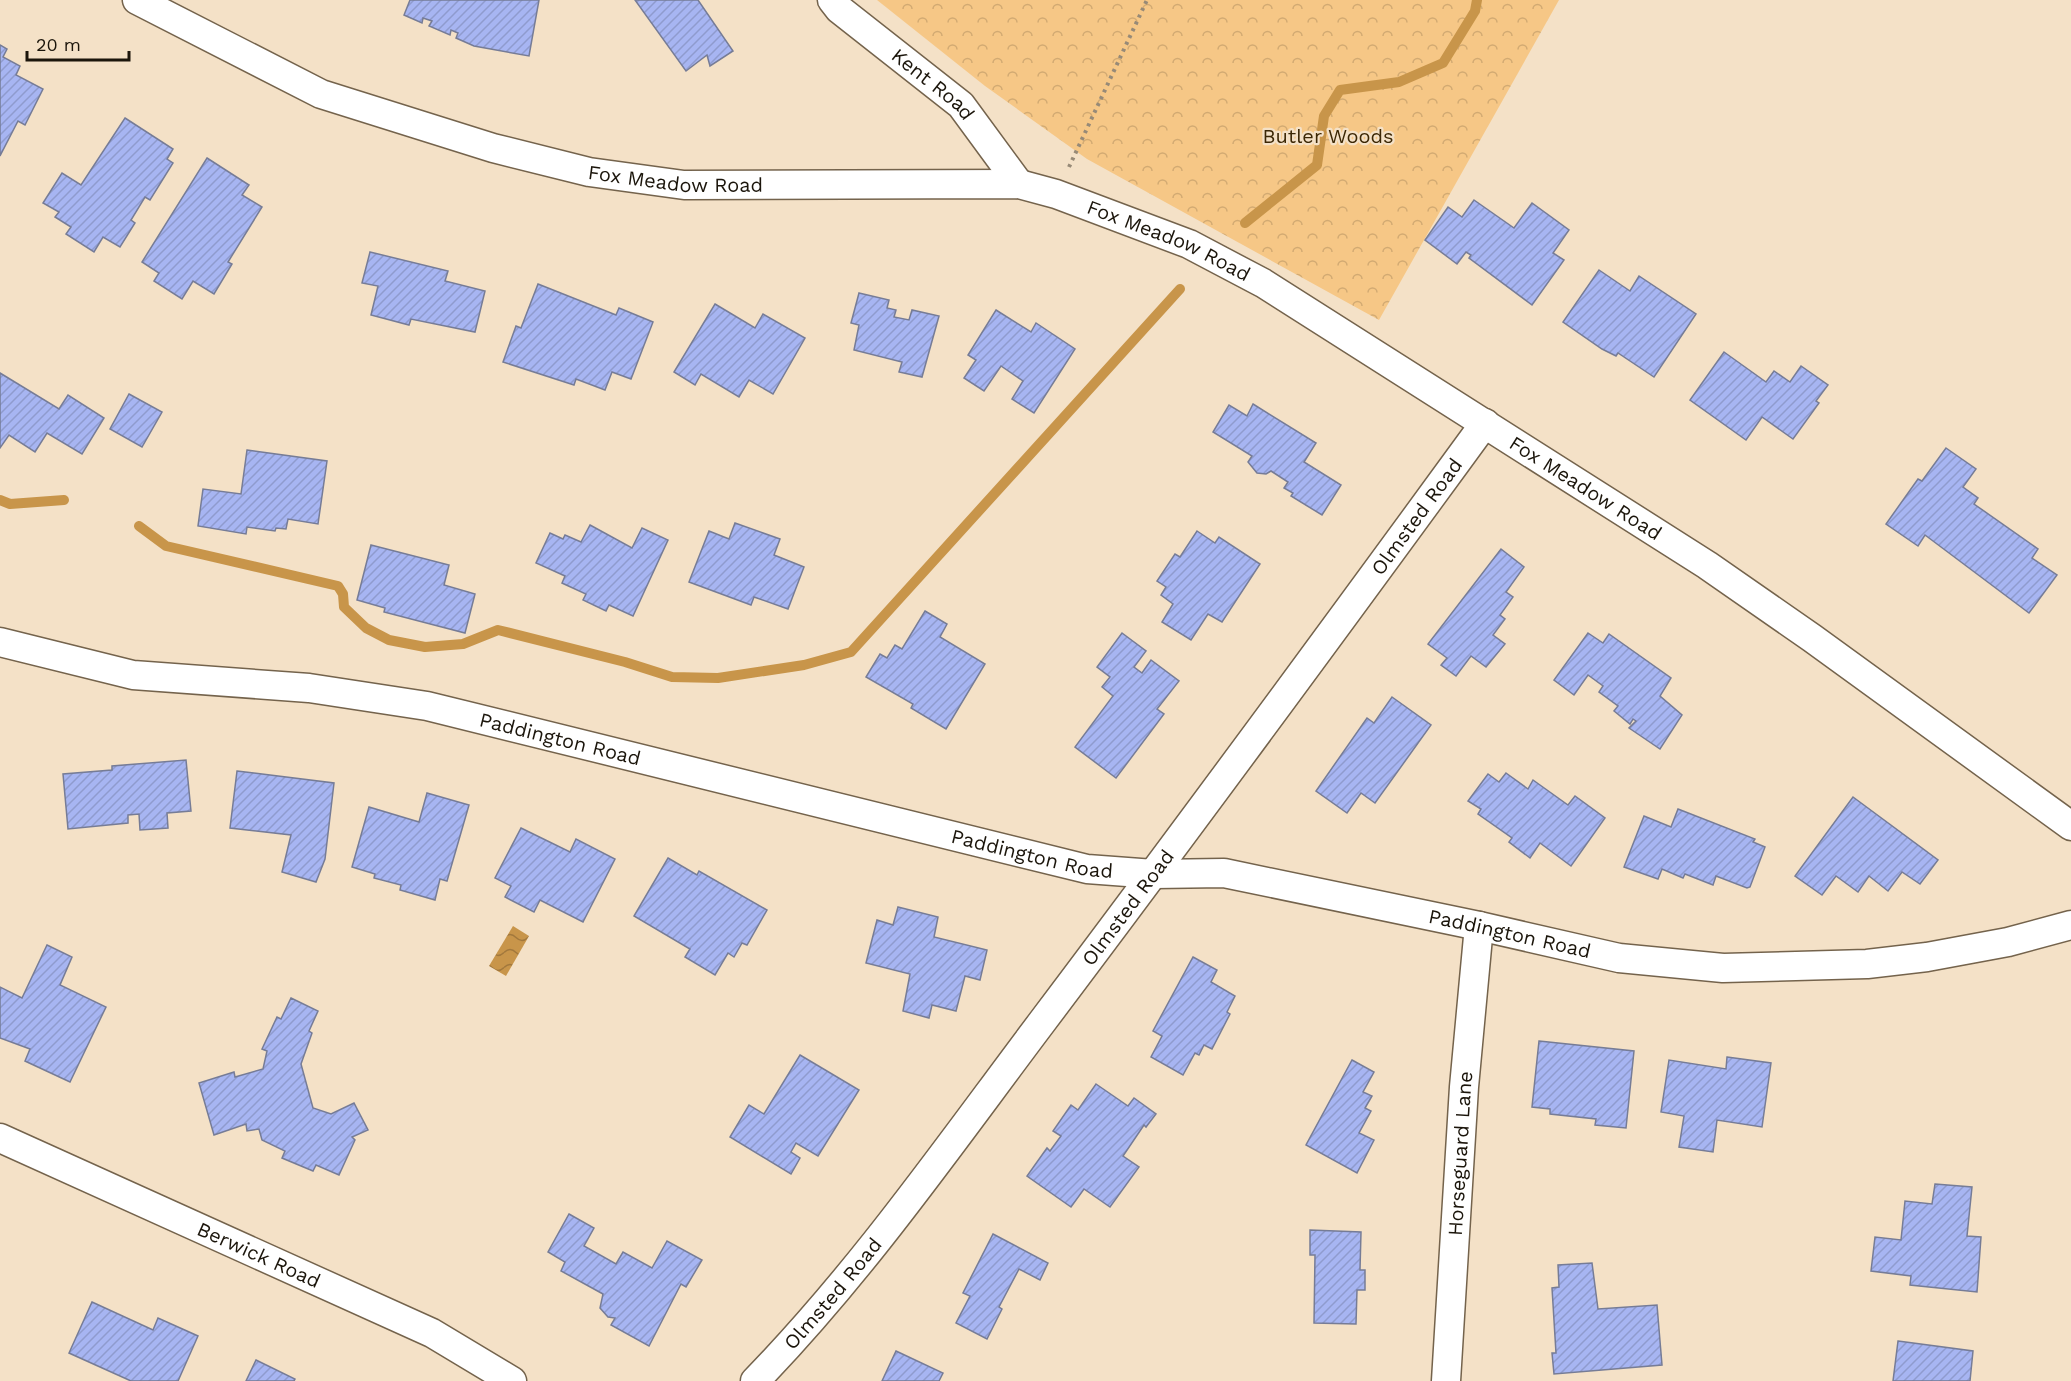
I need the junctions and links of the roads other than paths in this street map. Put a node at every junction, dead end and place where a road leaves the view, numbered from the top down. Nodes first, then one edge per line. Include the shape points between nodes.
1 (137, 0) edge
2 (832, 0) edge
3 (1019, 184) junction
4 (1485, 423) junction
5 (0, 642) edge
6 (2071, 826) edge
7 (1154, 874) junction
8 (2071, 925) edge
9 (1479, 926) junction
10 (0, 1138) edge
11 (512, 1381) edge
12 (755, 1381) edge
13 (1446, 1381) edge

1 - 3 street, Fox Meadow Road via 321,94 493,148 589,172 684,184
2 - 3 street, Kent Road via 961,105
3 - 4 street, Fox Meadow Road via 1189,244 1253,278
4 - 6 street, Fox Meadow Road via 1707,565
4 - 7 street, Olmsted Road
5 - 7 street, Paddington Road via 133,675 309,688 427,706 1087,869
7 - 9 street, Paddington Road via 1224,873
7 - 12 street, Olmsted Road via 817,1316
8 - 9 street, Paddington Road via 1928,957 1867,964 1723,968 1619,958
9 - 13 street, Horseguard Lane via 1464,1087
10 - 11 street, Berwick Road via 432,1333

